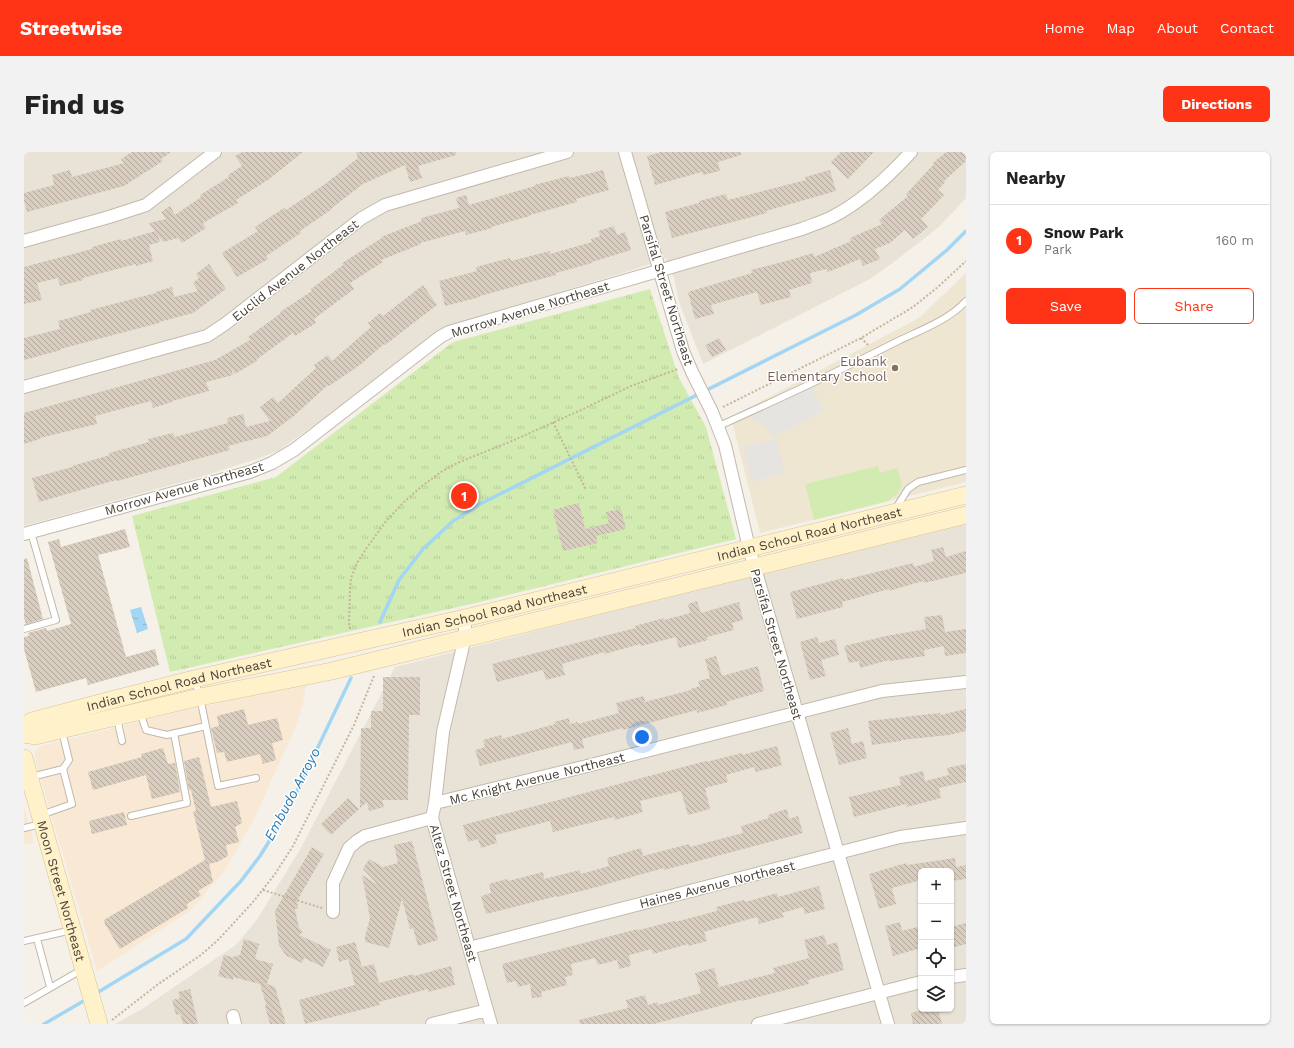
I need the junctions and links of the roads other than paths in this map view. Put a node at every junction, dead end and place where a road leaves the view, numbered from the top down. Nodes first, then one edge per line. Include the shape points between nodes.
1 (215, 152) edge
2 (567, 152) edge
3 (625, 152) edge
4 (911, 152) edge
5 (24, 241) edge
6 (660, 270) junction
7 (966, 301) edge
8 (24, 387) edge
9 (719, 426) junction
10 (966, 470) edge
11 (966, 495) edge
12 (894, 512) junction
13 (966, 515) edge
14 (28, 533) edge
15 (749, 548) junction
16 (755, 567) junction
17 (465, 618) junction
18 (24, 629) edge
19 (465, 637) junction
20 (194, 679) junction
21 (966, 682) edge
22 (200, 697) junction
23 (114, 709) junction
24 (140, 712) junction
25 (798, 714) junction
26 (24, 726) edge
27 (206, 726) junction
28 (62, 731) junction
29 (174, 733) junction
30 (24, 734) edge
31 (122, 741) dead end
32 (24, 758) edge
33 (63, 769) junction
34 (29, 777) junction
35 (256, 778) dead end
36 (435, 803) junction
37 (131, 816) dead end
38 (432, 818) junction
39 (41, 819) junction
40 (24, 828) edge
41 (966, 828) edge
42 (838, 853) junction
43 (333, 912) road end
44 (72, 930) junction
45 (38, 938) junction
46 (24, 941) edge
47 (469, 948) junction
48 (84, 975) junction
49 (966, 975) edge
50 (954, 977) edge
51 (918, 983) edge
52 (50, 987) junction
53 (879, 993) junction
54 (24, 1003) edge
55 (487, 1010) junction
56 (98, 1022) edge
57 (432, 1024) edge
58 (491, 1024) edge
59 (758, 1024) edge
60 (888, 1024) edge

1 - 5 street via 146,205
2 - 8 street, Euclid Avenue Northeast via 385,205 362,218 207,336
3 - 6 street, Parsifal Street Northeast
4 - 6 street, Morrow Avenue Northeast via 861,199 832,217 802,229
6 - 9 street, Parsifal Street Northeast via 683,351
6 - 14 street, Morrow Avenue Northeast via 440,336 294,450 272,463 250,472
7 - 9 lane via 946,317 876,353
9 - 15 street, Parsifal Street Northeast
10 - 12 lane via 918,482 908,489
11 - 12 street, Indian School Road Northeast
12 - 15 street, Indian School Road Northeast
13 - 16 street, Indian School Road Northeast
14 - 18 lane via 56,620
15 - 16 street, Parsifal Street Northeast
15 - 17 street, Indian School Road Northeast
16 - 19 street, Indian School Road Northeast
16 - 25 street, Parsifal Street Northeast
17 - 19 street, Altez Street Northeast
17 - 20 street, Indian School Road Northeast
19 - 22 street, Indian School Road Northeast via 332,671
19 - 36 street, Altez Street Northeast via 443,732
20 - 22 lane
20 - 23 street, Indian School Road Northeast
21 - 25 street, Mc Knight Avenue Northeast via 882,692
22 - 24 street, Indian School Road Northeast
22 - 27 lane
23 - 24 street, Indian School Road Northeast
23 - 26 street, Indian School Road Northeast via 32,721
23 - 28 street, Indian School Road Northeast
23 - 31 lane
24 - 29 lane via 146,730 167,735
25 - 36 street, Mc Knight Avenue Northeast
25 - 42 street, Parsifal Street Northeast
27 - 29 lane
27 - 35 lane via 218,786
28 - 30 street, Indian School Road Northeast via 35,736
28 - 33 lane via 69,760
29 - 37 lane via 187,803
32 - 34 street, Moon Street Northeast
33 - 34 lane
33 - 39 lane via 72,804
34 - 39 street, Moon Street Northeast
36 - 38 street, Altez Street Northeast
38 - 43 street via 365,836 349,848 333,883
38 - 47 street, Altez Street Northeast
39 - 40 lane
39 - 44 street, Moon Street Northeast
41 - 42 street, Haines Avenue Northeast via 900,837
42 - 47 street, Haines Avenue Northeast
42 - 53 street, Parsifal Street Northeast
44 - 45 lane
44 - 48 street, Moon Street Northeast
45 - 46 lane
45 - 52 lane
47 - 55 street, Altez Street Northeast
48 - 52 lane
48 - 56 street, Moon Street Northeast
49 - 50 street
51 - 53 street
52 - 54 lane
53 - 59 street
53 - 60 street, Parsifal Street Northeast
55 - 57 street
55 - 58 street, Altez Street Northeast

